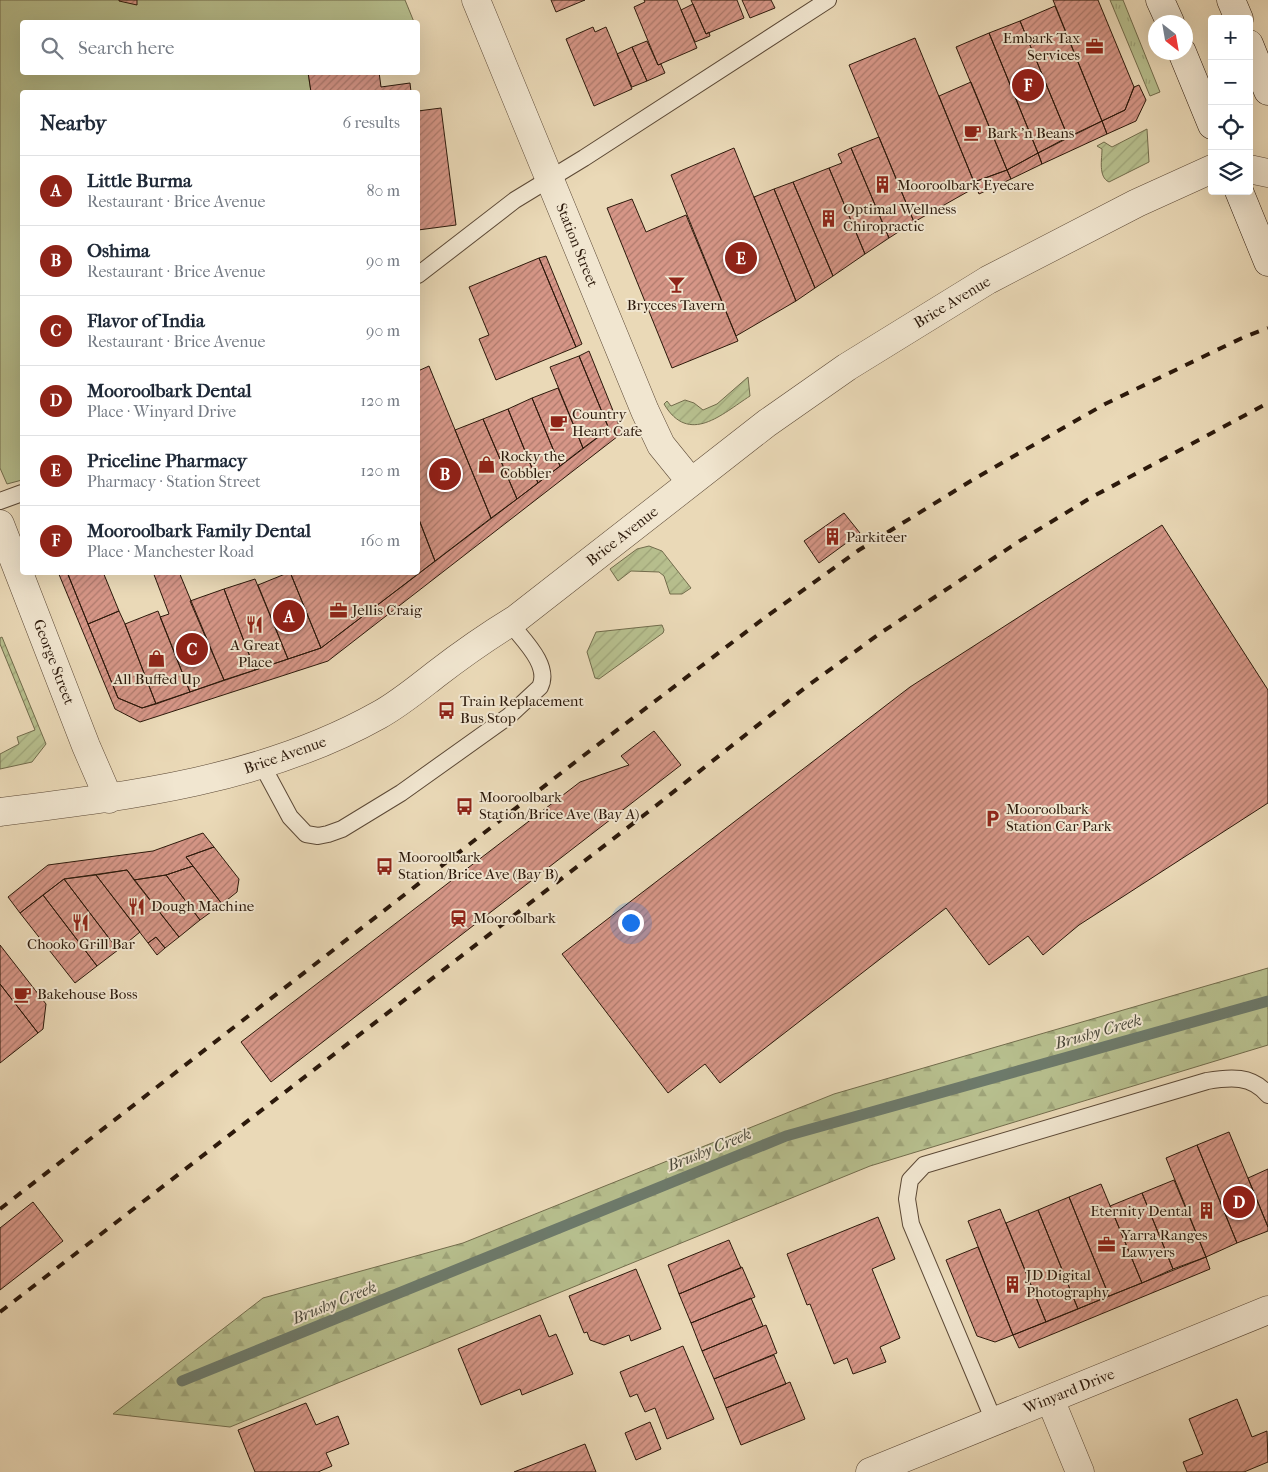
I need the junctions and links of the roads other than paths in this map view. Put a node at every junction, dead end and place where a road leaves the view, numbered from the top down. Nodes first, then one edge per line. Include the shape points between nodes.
1 (476, 0) edge
2 (828, 0) edge
3 (1160, 0) edge
4 (1231, 0) edge
5 (1167, 15) edge
6 (1237, 15) edge
7 (1253, 54) edge
8 (1185, 60) edge
9 (1268, 91) edge
10 (1208, 115) edge
11 (1253, 170) edge
12 (1208, 171) edge
13 (1268, 173) edge
14 (550, 178) junction
15 (1241, 195) edge
16 (1268, 262) edge
17 (420, 273) edge
18 (691, 482) junction
19 (20, 494) edge
20 (0, 501) edge
21 (0, 524) edge
22 (20, 575) edge
23 (20, 575) edge
24 (510, 623) junction
25 (262, 766) junction
26 (109, 799) junction
27 (0, 812) edge
28 (1268, 1095) edge
29 (1268, 1310) edge
30 (1050, 1399) junction
31 (994, 1421) junction
32 (870, 1472) edge
33 (1080, 1472) edge

1 - 14 street, Station Street
2 - 14 lane
3 - 5 street
4 - 6 street
7 - 9 street
8 - 10 street
11 - 13 street
12 - 18 street, Brice Avenue via 1034,255 942,307 847,367
14 - 17 lane via 515,200
14 - 18 street, Station Street via 651,425 661,444
15 - 16 street
18 - 24 street, Brice Avenue
19 - 20 lane
21 - 22 street, George Street
23 - 26 street, George Street
24 - 25 street, Brice Avenue via 382,714 344,734
24 - 25 lane via 539,662 543,672 540,687 509,716 457,754 354,822 328,834 306,834 290,817
25 - 26 street, Brice Avenue
26 - 27 street, Brice Avenue
28 - 31 lane via 1245,1079 1207,1081 924,1165 910,1180 907,1199 911,1224
29 - 30 street, Winyard Drive
30 - 31 street, Winyard Drive
30 - 33 street
31 - 32 street, Winyard Drive

